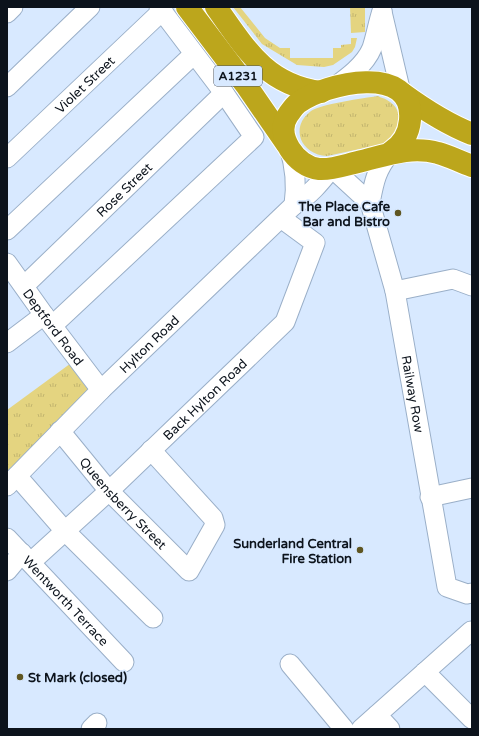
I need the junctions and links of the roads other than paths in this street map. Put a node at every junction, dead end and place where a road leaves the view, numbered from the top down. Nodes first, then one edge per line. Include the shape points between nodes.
1 (14, 7) edge
2 (90, 7) edge
3 (187, 7) edge
4 (216, 7) edge
5 (161, 9) edge
6 (382, 9) edge
7 (7, 13) edge
8 (194, 54) junction
9 (7, 87) edge
10 (326, 90) junction
11 (224, 93) junction
12 (402, 94) junction
13 (472, 134) edge
14 (288, 146) junction
15 (390, 153) junction
16 (7, 158) edge
17 (472, 166) edge
18 (331, 168) junction
19 (370, 202) junction
20 (294, 205) junction
21 (282, 218) junction
22 (7, 230) edge
23 (7, 262) edge
24 (472, 285) edge
25 (24, 286) junction
26 (395, 291) junction
27 (49, 320) junction
28 (7, 343) edge
29 (102, 390) junction
30 (60, 431) junction
31 (151, 450) junction
32 (12, 481) edge
33 (472, 488) edge
34 (109, 491) junction
35 (430, 497) junction
36 (65, 531) junction
37 (7, 538) edge
38 (26, 558) junction
39 (7, 571) edge
40 (472, 593) edge
41 (153, 618) dead end
42 (471, 632) edge
43 (124, 662) dead end
44 (290, 664) dead end
45 (425, 672) junction
46 (377, 715) junction
47 (472, 719) edge
48 (344, 729) edge
49 (361, 729) edge
50 (390, 729) edge

1 - 7 street
2 - 9 street
3 - 14 highway, A1231
4 - 10 highway, A1231 via 246,48 269,72 294,86 309,90
5 - 8 street
5 - 16 street, Violet Street
6 - 10 street via 368,55 352,74
6 - 12 street
8 - 11 street
8 - 22 street
10 - 12 highway via 365,81 387,84
10 - 14 highway via 308,96 286,117 284,131
11 - 25 street, Rose Street
11 - 27 street via 254,137
12 - 13 highway via 438,118
12 - 15 highway via 410,108 410,127 398,148
14 - 18 highway via 294,155 310,167
14 - 20 street via 295,173
15 - 17 highway via 428,151
15 - 18 highway
15 - 19 street, Railway Row via 375,177
18 - 19 street
18 - 20 street, Hylton Road via 319,185
19 - 26 street, Railway Row
20 - 21 street, Hylton Road
21 - 29 street, Hylton Road
21 - 31 street, Back Hylton Road via 315,243 285,322
23 - 25 street, Deptford Road
24 - 26 street via 453,279
25 - 27 street, Deptford Road
26 - 35 street, Railway Row
27 - 28 street
27 - 29 street, Deptford Road
29 - 30 street, Hylton Road
30 - 32 street, Hylton Road
30 - 34 street, Queensberry Street
31 - 34 street, Back Hylton Road
31 - 34 street, Queensberry Street via 213,518 215,525 189,571
32 - 36 street
33 - 35 street
34 - 36 street, Back Hylton Road
35 - 40 street, Railway Row via 447,588
36 - 38 street, Back Hylton Road
36 - 41 street
37 - 38 street, Wentworth Terrace
38 - 39 street, Back Hylton Road
38 - 43 street, Wentworth Terrace
42 - 45 street
44 - 48 street
45 - 46 street
45 - 47 street
46 - 49 street
46 - 50 street

